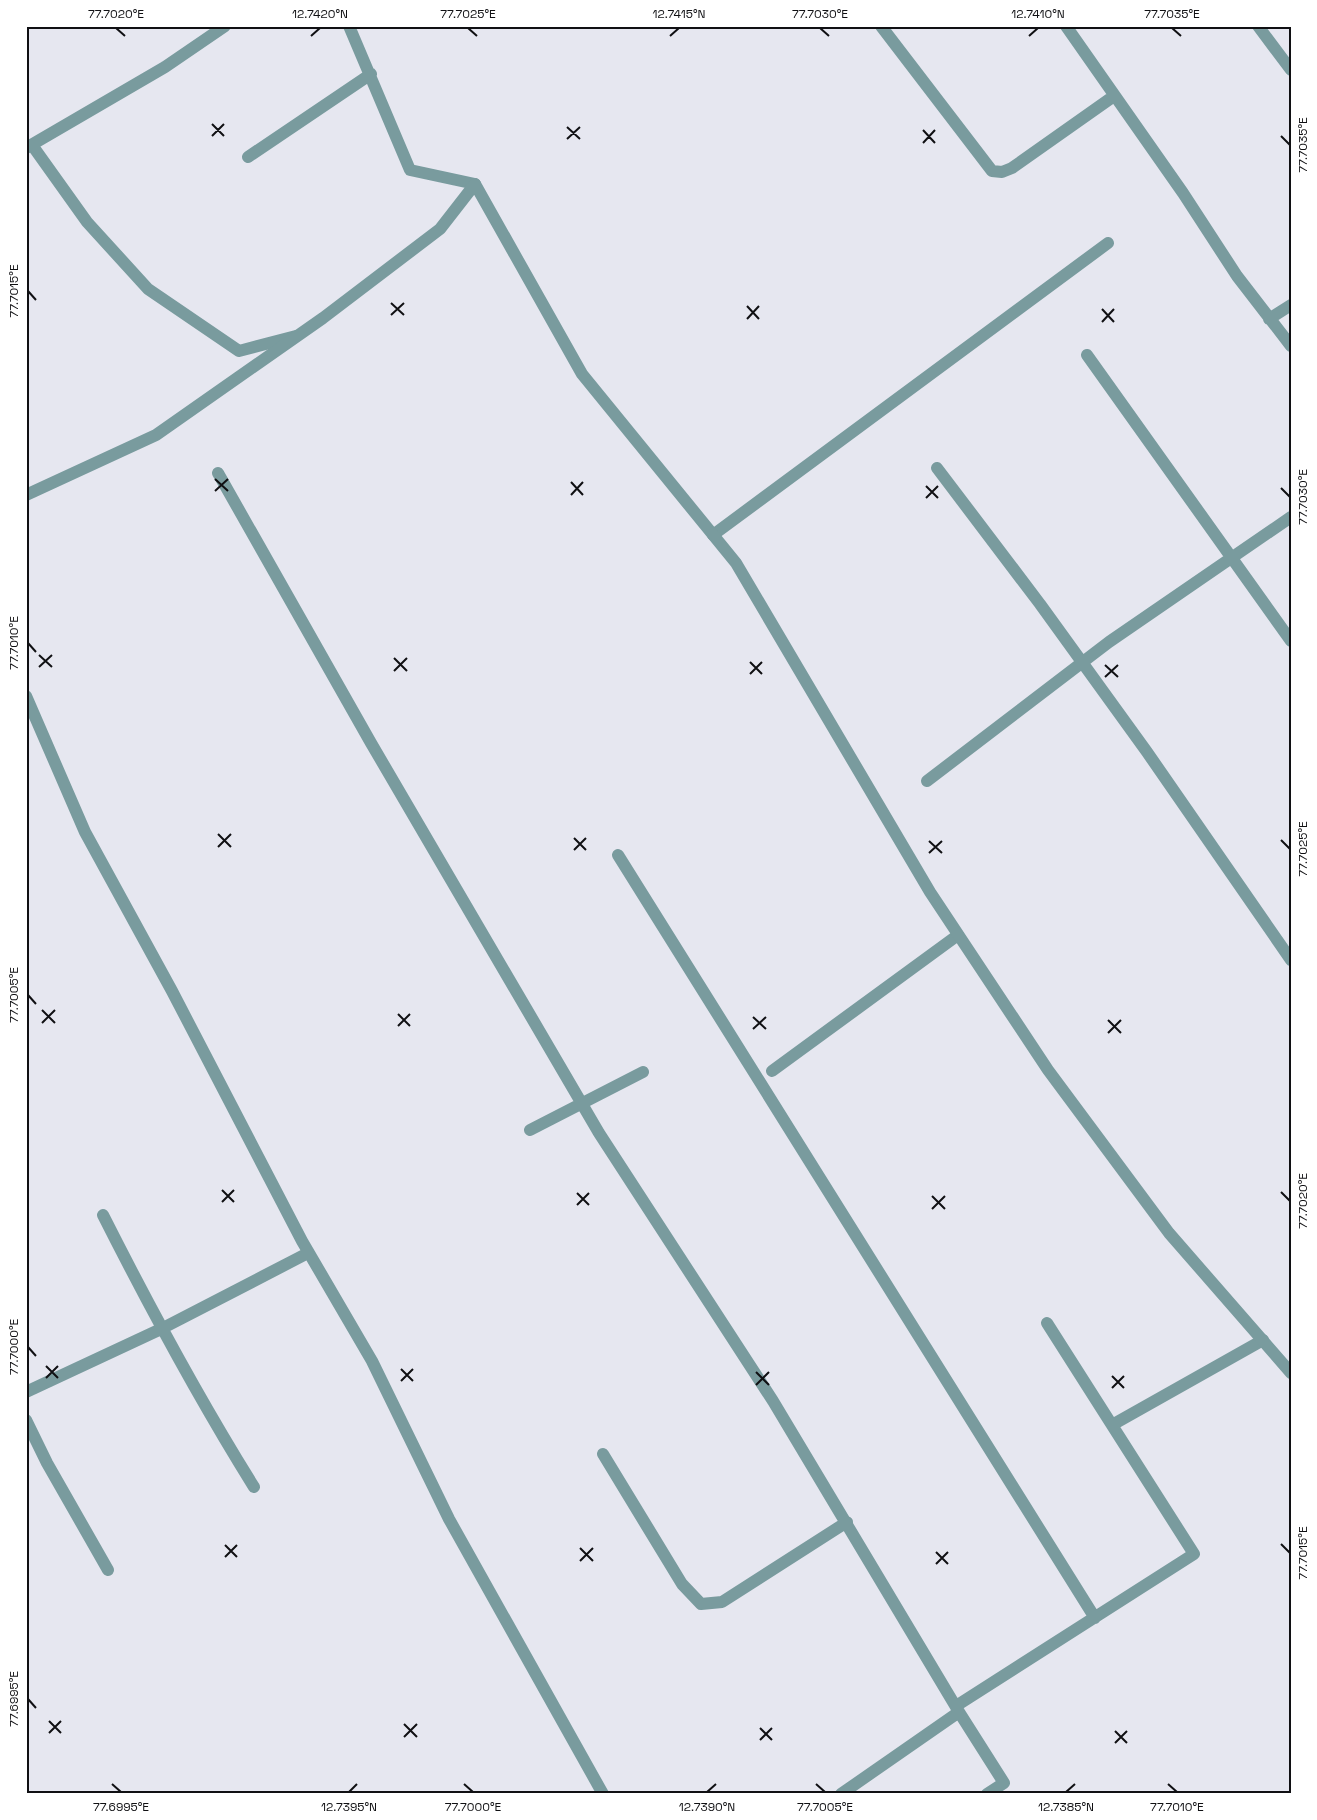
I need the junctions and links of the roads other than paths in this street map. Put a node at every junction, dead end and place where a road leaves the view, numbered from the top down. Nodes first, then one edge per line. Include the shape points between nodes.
1 (225, 26) edge
2 (349, 26) edge
3 (882, 26) edge
4 (1066, 26) edge
5 (1258, 26) edge
6 (1291, 70) edge
7 (371, 74) junction
8 (1114, 96) junction
9 (29, 146) edge
10 (248, 157) dead end
11 (475, 184) junction
12 (1108, 243) dead end
13 (1291, 305) edge
14 (1270, 319) junction
15 (296, 336) junction
16 (1291, 346) edge
17 (1087, 355) dead end
18 (937, 468) dead end
19 (218, 473) dead end
20 (26, 495) edge
21 (1291, 518) edge
22 (712, 535) junction
23 (1231, 557) junction
24 (1291, 641) edge
25 (1082, 663) junction
26 (26, 696) edge
27 (927, 780) dead end
28 (618, 855) dead end
29 (958, 935) junction
30 (1291, 960) edge
31 (772, 1071) dead end
32 (643, 1072) dead end
33 (582, 1104) junction
34 (530, 1130) dead end
35 (103, 1215) dead end
36 (308, 1253) junction
37 (1048, 1323) dead end
38 (161, 1329) junction
39 (1263, 1340) junction
40 (1291, 1373) edge
41 (26, 1392) edge
42 (26, 1420) edge
43 (1112, 1425) junction
44 (603, 1454) dead end
45 (254, 1487) dead end
46 (847, 1522) junction
47 (108, 1570) dead end
48 (1095, 1618) junction
49 (958, 1709) junction
50 (603, 1794) edge
51 (841, 1794) edge
52 (987, 1794) edge

1 - 9 street via 165,68
2 - 7 street
3 - 8 street via 992,171 1012,168
4 - 8 street
5 - 6 street
7 - 10 street
7 - 11 street via 410,170
8 - 14 street
9 - 15 street via 88,222 148,289 239,351
11 - 15 street via 440,229
11 - 22 street via 582,374
12 - 22 street
13 - 14 street
14 - 16 street
15 - 20 street via 156,435
17 - 23 street
18 - 25 street
19 - 33 street via 376,752
21 - 23 street
22 - 29 street via 736,564
23 - 24 street
23 - 25 street
25 - 27 street
25 - 30 street
26 - 36 street via 85,832
28 - 48 street
29 - 31 street
29 - 39 street via 1048,1070 1169,1233
32 - 33 street
33 - 34 street
33 - 46 street
35 - 38 street
36 - 38 street
36 - 50 street via 372,1361 449,1520
37 - 43 street
38 - 41 street
38 - 45 street
39 - 40 street
39 - 43 street
42 - 47 street
43 - 48 street via 1194,1554
44 - 46 street via 682,1584 702,1604 722,1602
46 - 49 street
48 - 49 street
49 - 51 street
49 - 52 street via 1004,1782

